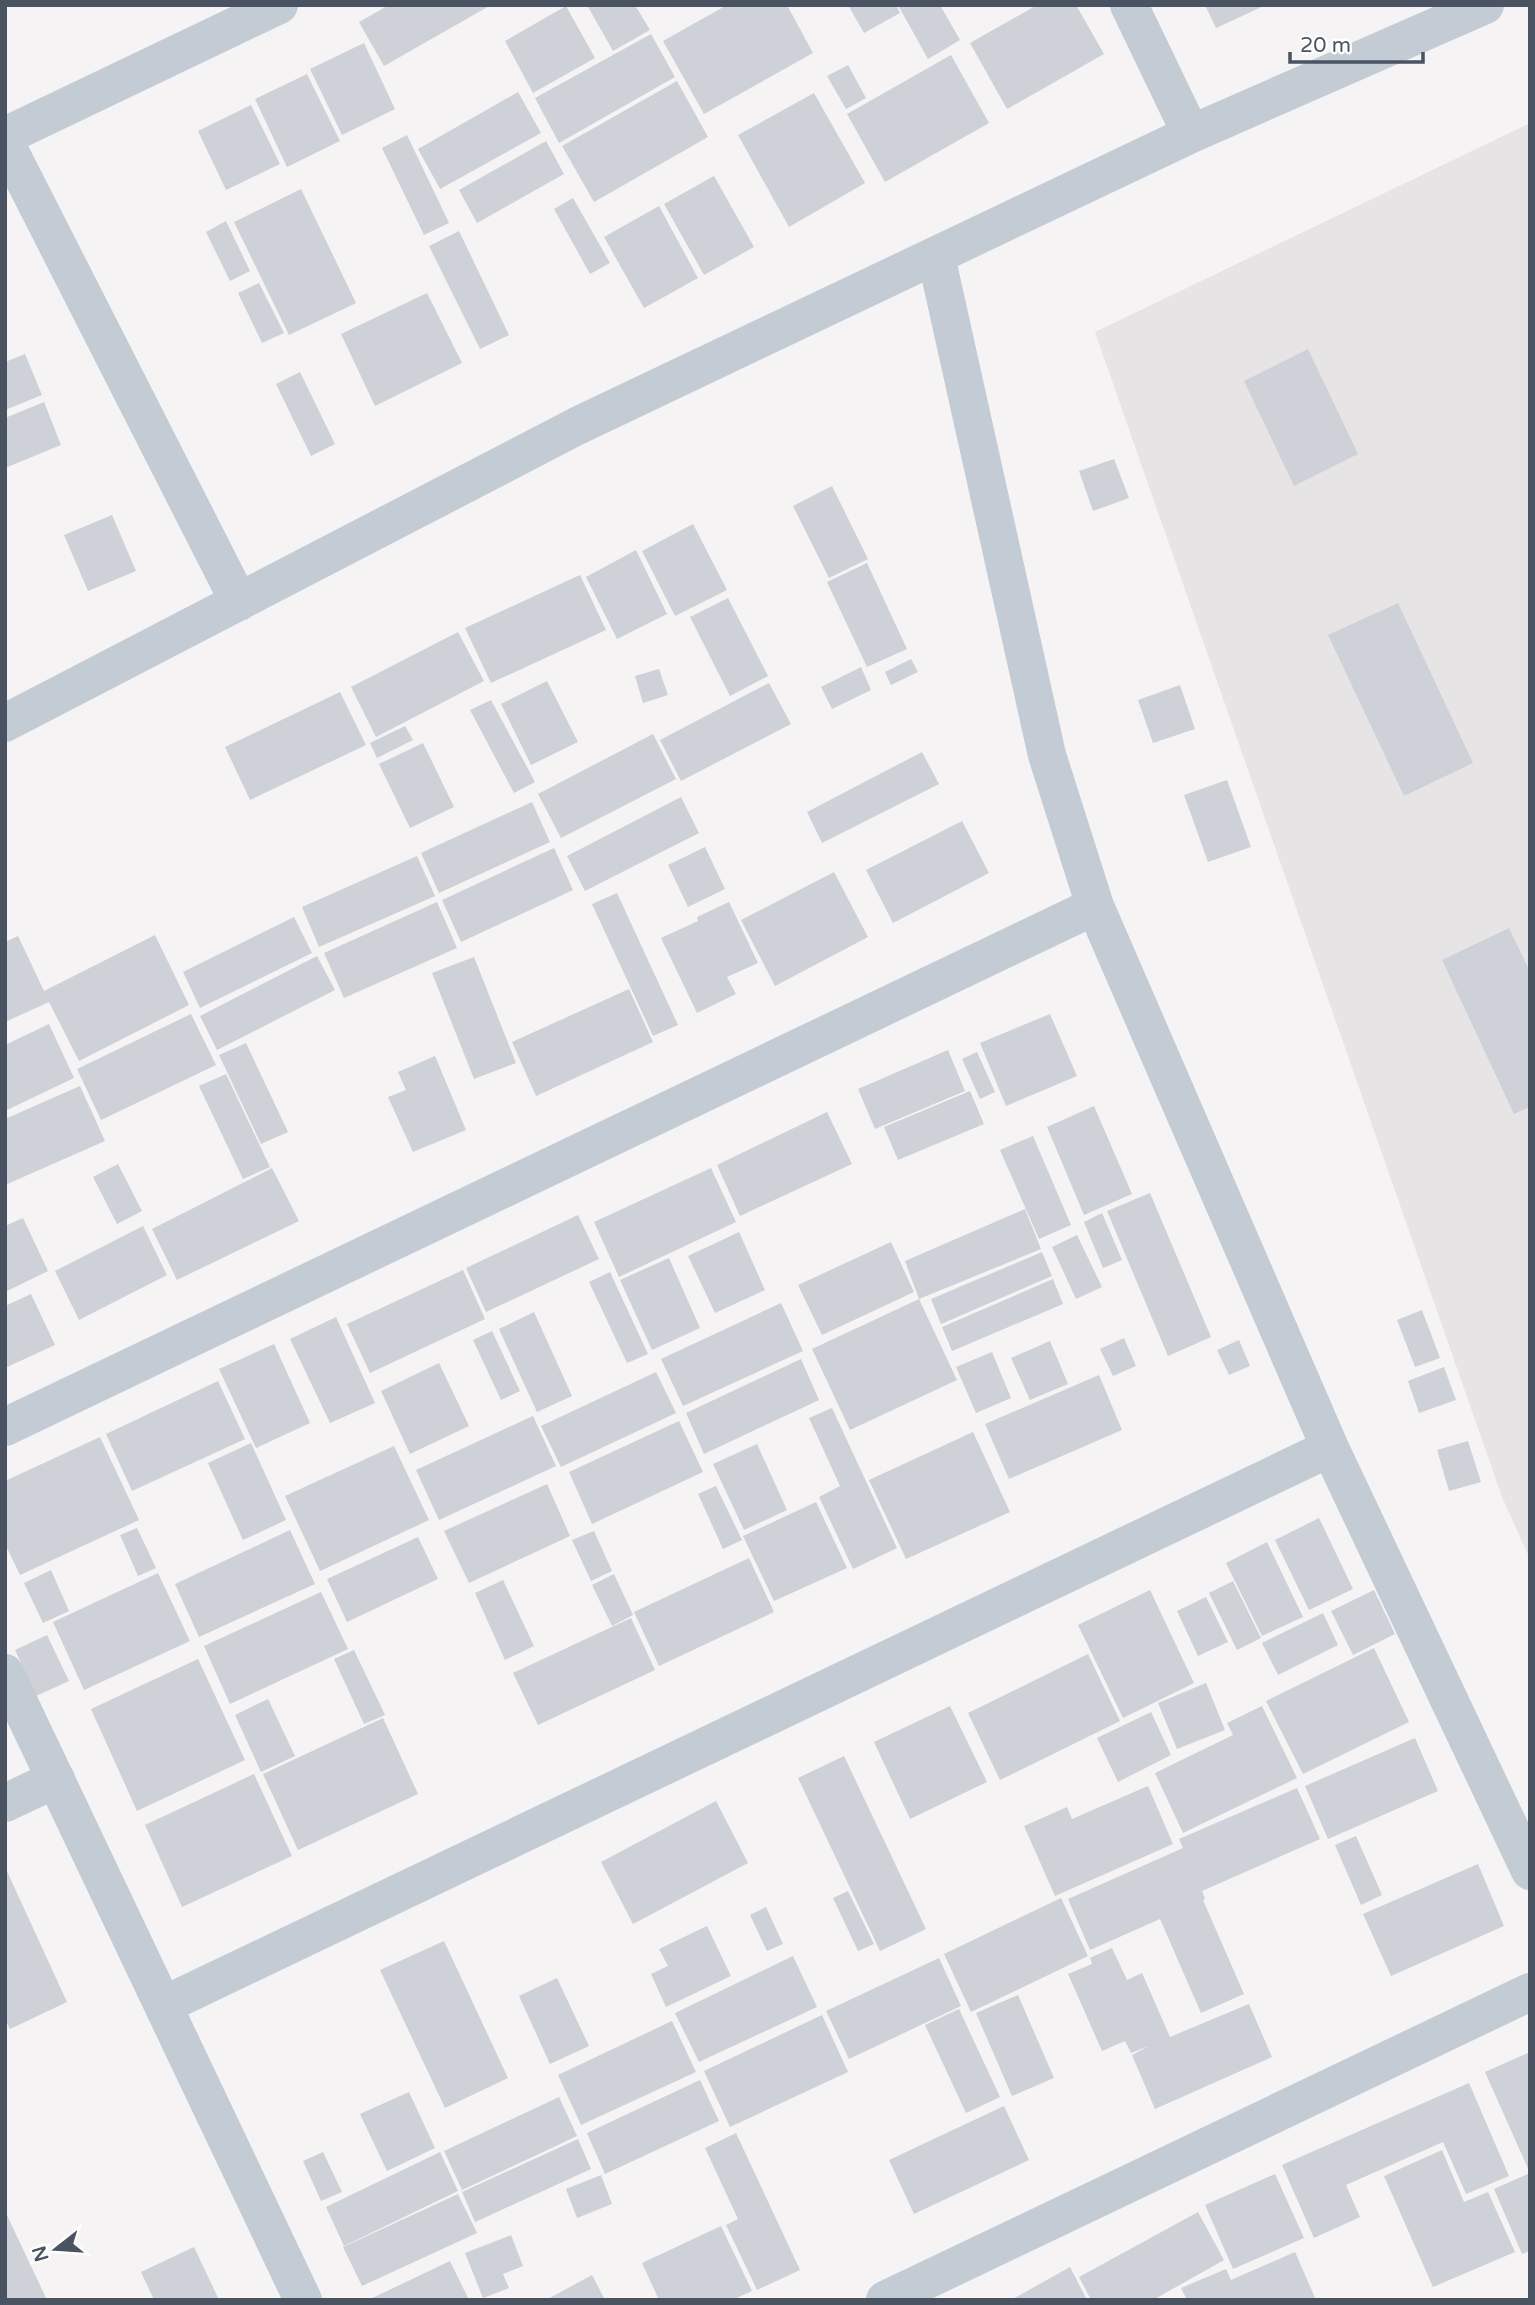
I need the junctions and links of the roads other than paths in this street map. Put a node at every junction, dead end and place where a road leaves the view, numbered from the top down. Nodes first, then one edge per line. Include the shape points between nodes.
1 (279, 5) edge
2 (1129, 5) edge
3 (1485, 5) edge
4 (1191, 134) junction
5 (5, 136) edge
6 (5, 142) edge
7 (936, 256) junction
8 (239, 602) junction
9 (5, 723) edge
10 (1095, 906) junction
11 (5, 1427) edge
12 (1330, 1448) junction
13 (5, 1673) edge
14 (55, 1779) junction
15 (5, 1803) edge
16 (1530, 1871) edge
17 (1530, 1992) edge
18 (164, 2006) junction
19 (303, 2300) edge
20 (885, 2300) edge

1 - 5 street
2 - 4 street
3 - 4 street
4 - 7 street
6 - 8 street
7 - 8 street via 577,426
7 - 10 street via 1047,755
8 - 9 street
10 - 11 street
10 - 12 street
12 - 16 street
12 - 18 street
13 - 14 street
14 - 15 street
14 - 18 street
17 - 20 street
18 - 19 street

